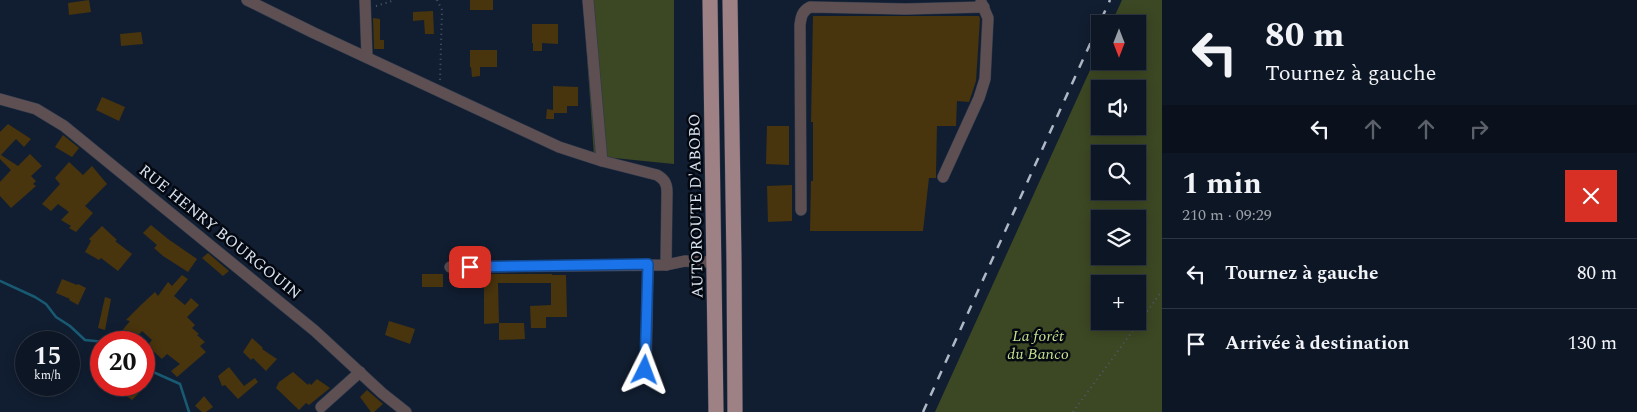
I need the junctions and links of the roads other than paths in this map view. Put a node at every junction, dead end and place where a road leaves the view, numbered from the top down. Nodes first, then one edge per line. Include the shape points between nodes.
1 (247, 0) edge
2 (588, 0) edge
3 (710, 0) edge
4 (730, 0) edge
5 (365, 4) edge
6 (982, 4) edge
7 (367, 57) junction
8 (0, 99) edge
9 (602, 161) junction
10 (943, 178) dead end
11 (801, 210) dead end
12 (715, 262) junction
13 (648, 264) junction
14 (666, 265) junction
15 (450, 267) dead end
16 (360, 372) junction
17 (640, 374) dead end
18 (321, 407) dead end
19 (406, 412) edge
20 (716, 412) edge
21 (735, 412) edge

1 - 7 street
2 - 9 street
3 - 12 main road, AUTOROUTE D'ABOBO
4 - 21 main road
5 - 7 street
6 - 10 street via 988,18 982,88
6 - 11 street via 906,9 810,8 804,12 800,25
7 - 9 street via 525,132
8 - 16 street, RUE HENRY BOURGOUIN via 36,109 64,126 308,325
9 - 14 street via 657,175 665,182
12 - 14 street via 685,261
12 - 20 main road, AUTOROUTE D'ABOBO
13 - 14 street
13 - 15 street
13 - 17 street via 646,365
16 - 18 street
16 - 19 street, RUE HENRY BOURGOUIN

